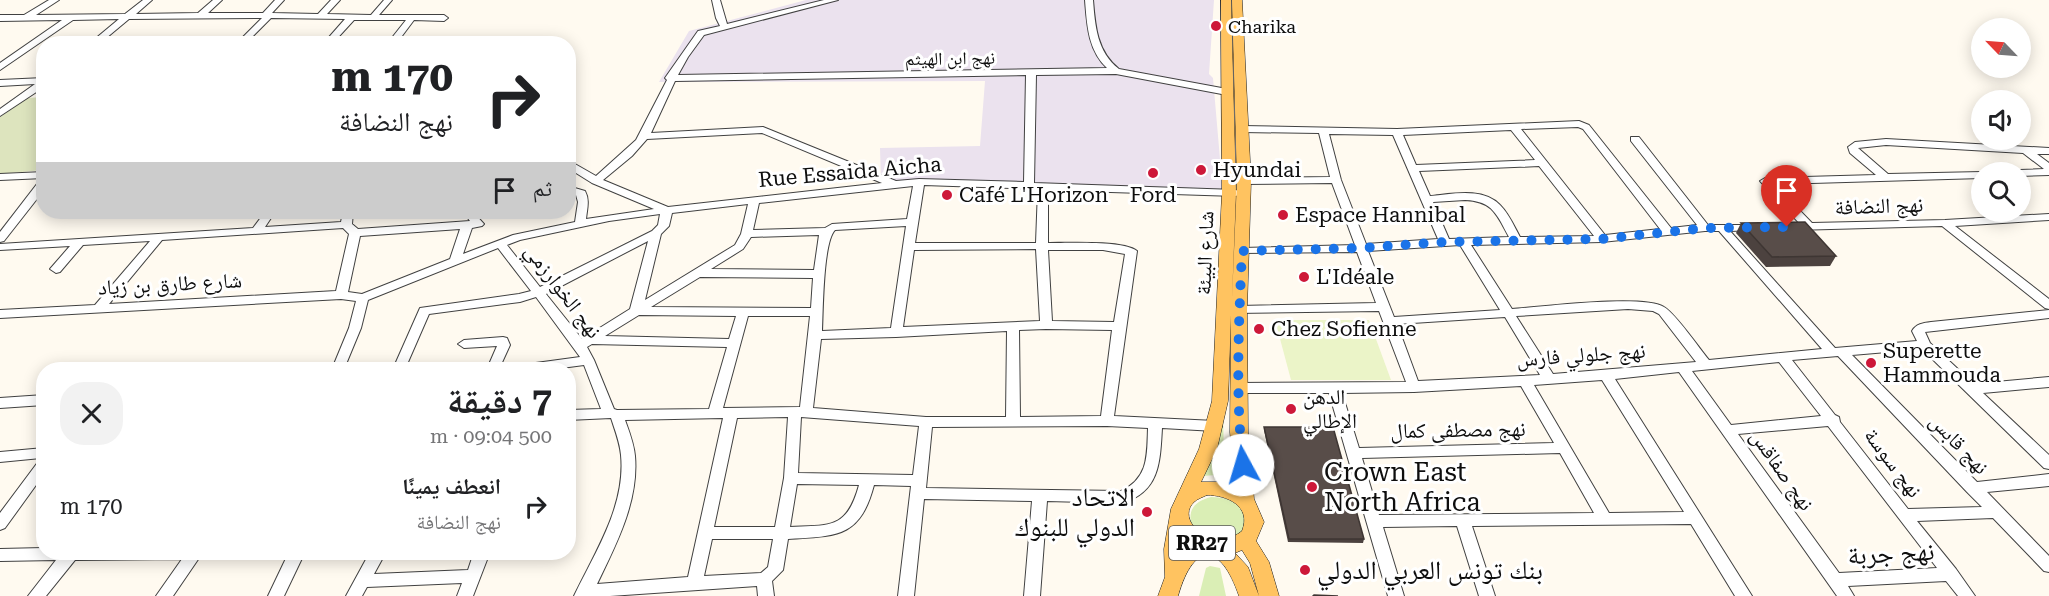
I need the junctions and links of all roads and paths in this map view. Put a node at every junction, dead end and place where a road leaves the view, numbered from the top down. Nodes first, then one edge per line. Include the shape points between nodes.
1 (55, 0) edge
2 (148, 0) edge
3 (218, 0) edge
4 (280, 0) edge
5 (336, 0) edge
6 (388, 0) edge
7 (716, 0) edge
8 (834, 0) edge
9 (1089, 0) edge
10 (1226, 0) edge
11 (1237, 0) edge
12 (267, 15) junction
13 (200, 16) junction
14 (26, 17) junction
15 (71, 17) junction
16 (319, 17) junction
17 (352, 17) junction
18 (373, 17) junction
19 (0, 18) edge
20 (13, 18) junction
21 (126, 18) junction
22 (444, 18) dead end
23 (411, 19) junction
24 (0, 26) edge
25 (725, 27) junction
26 (44, 36) edge
27 (103, 36) edge
28 (247, 36) edge
29 (334, 36) edge
30 (397, 36) edge
31 (36, 42) edge
32 (0, 67) edge
33 (1116, 71) junction
34 (1031, 73) junction
35 (670, 78) junction
36 (36, 81) edge
37 (0, 83) edge
38 (36, 87) edge
39 (1227, 92) junction
40 (0, 113) edge
41 (1514, 127) junction
42 (1242, 129) junction
43 (1324, 132) junction
44 (1397, 132) junction
45 (644, 136) junction
46 (1635, 140) dead end
47 (1971, 147) edge
48 (2026, 150) joint
49 (2049, 151) edge
50 (1543, 163) junction
51 (576, 168) edge
52 (1413, 168) junction
53 (2049, 170) edge
54 (2031, 172) edge
55 (36, 175) edge
56 (1971, 175) edge
57 (0, 177) edge
58 (1887, 179) junction
59 (1336, 180) junction
60 (596, 181) junction
61 (919, 182) junction
62 (897, 185) junction
63 (1029, 187) junction
64 (1043, 187) junction
65 (1239, 189) junction
66 (576, 191) edge
67 (36, 192) edge
68 (1428, 199) junction
69 (754, 200) junction
70 (667, 210) junction
71 (2049, 217) edge
72 (265, 219) edge
73 (349, 219) edge
74 (471, 219) edge
75 (912, 222) junction
76 (580, 223) junction
77 (1945, 223) junction
78 (473, 225) junction
79 (1721, 227) junction
80 (1765, 227) edge
81 (1787, 227) edge
82 (1809, 227) junction
83 (1706, 228) junction
84 (350, 229) junction
85 (827, 231) junction
86 (255, 232) junction
87 (1668, 232) junction
88 (656, 233) junction
89 (747, 234) junction
90 (158, 238) junction
91 (0, 239) edge
92 (1602, 239) junction
93 (1517, 241) junction
94 (80, 242) junction
95 (1445, 242) junction
96 (1464, 242) junction
97 (500, 243) junction
98 (1042, 246) junction
99 (0, 247) edge
100 (907, 247) junction
101 (1361, 248) junction
102 (1242, 251) junction
103 (455, 262) junction
104 (56, 269) dead end
105 (699, 273) junction
106 (819, 273) junction
107 (540, 292) junction
108 (341, 295) junction
109 (363, 298) junction
110 (2047, 301) edge
111 (1382, 307) junction
112 (99, 308) junction
113 (1239, 310) junction
114 (636, 311) junction
115 (743, 311) junction
116 (1506, 311) junction
117 (816, 312) junction
118 (0, 314) edge
119 (2049, 314) edge
120 (1388, 321) junction
121 (1046, 325) junction
122 (1119, 326) junction
123 (1014, 328) junction
124 (896, 333) junction
125 (815, 335) junction
126 (584, 343) junction
127 (734, 343) junction
128 (464, 344) dead end
129 (1925, 345) junction
130 (1836, 350) junction
131 (1783, 358) junction
132 (588, 360) junction
133 (341, 362) edge
134 (402, 362) edge
135 (496, 362) edge
136 (573, 362) edge
137 (1706, 366) junction
138 (1683, 368) junction
139 (1606, 375) junction
140 (1549, 380) junction
141 (1524, 381) junction
142 (2049, 382) edge
143 (1414, 387) junction
144 (1239, 388) junction
145 (1334, 389) junction
146 (1972, 389) junction
147 (36, 401) edge
148 (0, 403) edge
149 (715, 412) junction
150 (731, 412) junction
151 (801, 412) junction
152 (613, 414) junction
153 (576, 415) edge
154 (1833, 420) junction
155 (1013, 421) junction
156 (1107, 421) junction
157 (926, 422) junction
158 (1155, 424) junction
159 (1215, 426) junction
160 (1728, 430) junction
161 (1565, 448) junction
162 (1353, 453) junction
163 (36, 454) edge
164 (0, 457) edge
165 (2049, 464) edge
166 (36, 474) edge
167 (791, 478) junction
168 (868, 480) junction
169 (2049, 480) edge
170 (918, 487) junction
171 (1972, 488) junction
172 (1040, 495) junction
173 (1245, 500) junction
174 (1181, 507) junction
175 (1995, 512) junction
176 (1907, 516) junction
177 (1604, 518) junction
178 (1694, 518) junction
179 (1373, 520) junction
180 (1463, 520) junction
181 (0, 524) edge
182 (782, 531) junction
183 (706, 533) junction
184 (1246, 540) junction
185 (1214, 547) junction
186 (36, 555) edge
187 (1, 556) edge
188 (75, 560) edge
189 (189, 560) edge
190 (293, 560) edge
191 (374, 560) edge
192 (479, 560) edge
193 (2049, 566) edge
194 (1951, 574) junction
195 (473, 576) junction
196 (1174, 576) junction
197 (764, 579) junction
198 (1834, 580) junction
199 (362, 581) junction
200 (695, 583) junction
201 (583, 593) edge
202 (36, 596) edge
203 (164, 596) edge
204 (276, 596) edge
205 (354, 596) edge
206 (465, 596) edge
207 (766, 596) edge
208 (906, 596) edge
209 (1032, 596) edge
210 (1168, 596) edge
211 (1249, 596) edge
212 (1269, 596) edge
213 (1396, 596) edge
214 (1486, 596) edge
215 (1744, 596) edge
216 (1846, 596) edge
217 (1967, 596) edge

1 - 14 street
2 - 21 street
3 - 13 street
4 - 12 street
5 - 16 street
6 - 18 street
7 - 25 street
8 - 25 street
9 - 33 street via 1092,29 1102,59
10 - 39 main road, شارع البيئة / RR27
11 - 42 main road, شارع البيئة / RR27
12 - 13 street
12 - 16 street
12 - 28 street
13 - 21 street
14 - 15 street
14 - 20 street
15 - 21 street
15 - 26 street
16 - 17 street
17 - 18 street
17 - 29 street
18 - 23 street
19 - 20 street
20 - 24 street
21 - 27 street
22 - 23 street
23 - 30 street
25 - 35 street via 701,33
31 - 32 street
33 - 34 street, نهج ابن الهيثم
33 - 39 street, نهج ابن الهيثم
34 - 35 street, نهج ابن الهيثم
34 - 63 street
35 - 45 street
36 - 37 street
38 - 40 street
39 - 65 main road, شارع البيئة / RR27
41 - 44 street
41 - 50 street
41 - 87 street via 1573,123 1586,127
42 - 43 street
42 - 65 main road, شارع البيئة / RR27
43 - 44 street
43 - 59 street
44 - 52 street
45 - 60 street
45 - 62 street via 763,130
46 - 83 street
47 - 58 street via 1856,144 1854,151
48 - 49 street
48 - 53 street
50 - 52 street
50 - 92 street
51 - 60 street
52 - 68 street
53 - 54 street
55 - 57 street
56 - 58 street
58 - 82 street via 1765,181
59 - 65 street, Rue Essaida Aicha
59 - 101 street
60 - 70 street
61 - 62 street, Rue Essaida Aicha
61 - 63 street, Rue Essaida Aicha
61 - 75 street
62 - 69 street, Rue Essaida Aicha
63 - 64 street, Rue Essaida Aicha
64 - 65 street, Rue Essaida Aicha
64 - 98 street
65 - 102 main road, شارع البيئة / RR27
65 - 159 main road, شارع البيئة / RR27
66 - 76 street via 581,193 583,202
67 - 91 street
68 - 93 street via 1488,200
68 - 95 street
69 - 70 street, Rue Essaida Aicha
69 - 89 street
70 - 76 street, Rue Essaida Aicha
70 - 88 street via 663,226
71 - 77 street, نهج النضافة
72 - 86 street
73 - 84 street
74 - 78 street
75 - 85 street via 836,226
75 - 100 street
76 - 97 street, Rue Essaida Aicha
77 - 82 street, نهج النضافة
77 - 110 street
78 - 84 street
78 - 103 street
79 - 80 street
79 - 83 street
79 - 130 street, نهج قابس
81 - 82 street, نهج النضافة
83 - 87 street
84 - 86 street
84 - 108 street
85 - 89 street
85 - 106 street
86 - 90 street
87 - 92 street
88 - 107 street
88 - 114 street
89 - 105 street via 731,253
90 - 94 street
90 - 112 street
92 - 93 street
93 - 96 street
94 - 99 street
94 - 104 street
95 - 96 street
95 - 101 street
96 - 116 street
97 - 103 street, Rue Essaida Aicha
97 - 107 street, نهج الخوارزمي
98 - 100 street
98 - 121 street
98 - 122 street via 1131,251
100 - 124 street
101 - 102 street
101 - 111 street
102 - 113 main road, شارع البيئة / RR27
103 - 109 street, Rue Essaida Aicha
105 - 106 street
105 - 114 street
106 - 117 street
107 - 126 street, نهج الخوارزمي
107 - 134 street via 424,311
108 - 109 street, شارع طارق بن زياد
108 - 112 street, شارع طارق بن زياد
109 - 133 street
111 - 113 street
111 - 120 street
112 - 118 street, شارع طارق بن زياد
113 - 144 main road, شارع البيئة / RR27
114 - 115 street
114 - 126 street
115 - 117 street
115 - 127 street
116 - 120 street
116 - 137 street via 1655,307 1668,315
116 - 140 street
117 - 125 street
119 - 129 street via 1921,328 1918,332
120 - 143 street
121 - 122 street
121 - 123 street
122 - 156 street
123 - 124 street
123 - 155 street
124 - 125 street
125 - 151 street
126 - 127 street
126 - 132 street, نهج الخوارزمي
127 - 149 street
128 - 135 street via 503,341
129 - 130 street, نهج جلولي فارس
129 - 146 street
130 - 131 street, نهج جلولي فارس
130 - 171 street, نهج قابس
131 - 137 street, نهج جلولي فارس
131 - 154 street, نهج سوسة
132 - 136 street
132 - 152 street, نهج الخوارزمي
137 - 138 street, نهج جلولي فارس
138 - 139 street, نهج جلولي فارس
138 - 160 street, نهج صفاقس
139 - 140 street, نهج جلولي فارس
139 - 178 street
140 - 141 street, نهج جلولي فارس
141 - 143 street, نهج جلولي فارس
141 - 161 street
142 - 146 street
143 - 145 street, نهج جلولي فارس
144 - 145 street, نهج جلولي فارس
144 - 173 main road, شارع البيئة / RR27
145 - 162 street
146 - 165 street
147 - 148 street
149 - 150 street
149 - 152 street
150 - 151 street
150 - 183 street
151 - 157 street
151 - 167 street
152 - 153 street
152 - 201 street, نهج الخوارزمي via 628,455 628,478 614,531
154 - 160 street
154 - 176 street, نهج سوسة
155 - 156 street
155 - 157 street
156 - 158 street
157 - 170 street
158 - 159 street
158 - 172 street via 1151,474 1136,492 1123,497
159 - 174 main road, شارع البيئة / RR27
160 - 198 street, نهج صفاقس
161 - 162 street, نهج مصطفى كمال
161 - 177 street
162 - 179 street
163 - 164 street
166 - 181 street
167 - 168 street
167 - 182 street
168 - 170 street
168 - 182 street via 858,512 850,522 806,532
169 - 171 street
170 - 172 street
170 - 208 street
171 - 175 street, نهج قابس
172 - 209 street
173 - 174 main road, RR27 via 1233,492 1204,488 1192,492
173 - 184 main road, RR27 via 1255,520
174 - 185 main road, RR27 via 1187,533
174 - 196 main road, شارع البيئة via 1173,549
175 - 176 street
175 - 193 street, نهج قابس
176 - 194 street, نهج سوسة
177 - 178 street
177 - 180 street
178 - 215 street
179 - 180 street
179 - 213 street
180 - 214 street
182 - 183 street
182 - 197 street via 775,570
183 - 200 street
184 - 185 main road, RR27
184 - 212 main road via 1259,562
185 - 196 main road via 1196,547
185 - 211 main road via 1240,573
186 - 187 street
188 - 202 street
189 - 203 street
190 - 204 street
191 - 199 street
192 - 195 street
194 - 198 street, نهج جربة
194 - 217 street, نهج سوسة
195 - 199 street
195 - 206 street
196 - 210 main road
197 - 200 street
197 - 207 street
198 - 216 street, نهج صفاقس
199 - 205 street
200 - 201 street

